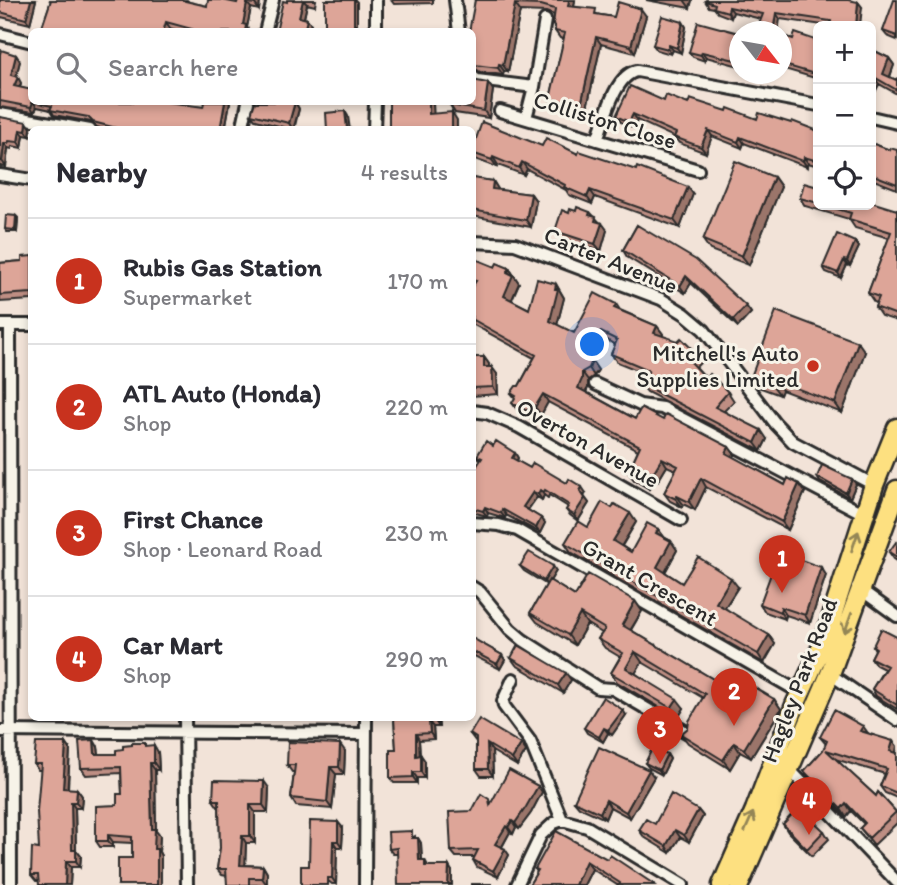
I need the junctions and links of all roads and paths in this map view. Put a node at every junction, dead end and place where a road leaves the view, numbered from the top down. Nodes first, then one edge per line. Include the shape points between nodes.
1 (273, 0) edge
2 (376, 0) edge
3 (455, 0) edge
4 (545, 20) dead end
5 (266, 28) edge
6 (376, 28) edge
7 (458, 28) edge
8 (0, 34) edge
9 (28, 42) edge
10 (476, 79) edge
11 (534, 88) junction
12 (247, 105) edge
13 (375, 105) edge
14 (813, 105) edge
15 (500, 111) dead end
16 (0, 114) edge
17 (526, 118) junction
18 (876, 118) edge
19 (897, 123) edge
20 (68, 126) edge
21 (243, 126) edge
22 (374, 126) edge
23 (597, 140) junction
24 (698, 170) dead end
25 (0, 176) edge
26 (28, 180) edge
27 (476, 242) edge
28 (5, 325) edge
29 (28, 326) edge
30 (595, 384) dead end
31 (476, 411) edge
32 (897, 428) edge
33 (874, 485) junction
34 (897, 490) edge
35 (864, 514) junction
36 (681, 520) dead end
37 (476, 523) edge
38 (843, 577) junction
39 (860, 589) junction
40 (476, 590) edge
41 (897, 616) edge
42 (830, 674) junction
43 (513, 679) dead end
44 (801, 693) junction
45 (897, 720) edge
46 (185, 721) edge
47 (366, 721) edge
48 (5, 731) edge
49 (185, 732) junction
50 (688, 733) edge
51 (365, 734) junction
52 (790, 770) junction
53 (562, 820) junction
54 (897, 882) edge
55 (11, 885) edge
56 (187, 885) edge
57 (365, 885) edge
58 (517, 885) edge
59 (683, 885) edge
60 (722, 885) edge
61 (739, 885) edge

1 - 5 street
2 - 6 street
3 - 7 street
4 - 11 street
8 - 9 street
10 - 11 street
11 - 17 street
12 - 21 street
13 - 22 street
14 - 23 street via 630,72 620,80
15 - 17 street, Colliston Close
16 - 20 street
17 - 23 street, Colliston Close
18 - 19 street
23 - 24 street, Colliston Close
25 - 26 street
27 - 33 street, Carter Avenue via 515,244 662,299 704,330 793,442
28 - 29 street
28 - 48 street
30 - 35 street via 640,405 662,408
31 - 36 street, Overton Avenue via 519,427
32 - 33 main road, Hagley Park Road
33 - 35 main road, Hagley Park Road
34 - 39 main road, Hagley Park Road
38 -> 35 main road, Hagley Park Road
37 - 44 street, Grant Crescent via 517,530
38 - 39 street
38 - 44 main road, Hagley Park Road via 823,644
39 - 41 street
39 -> 42 main road, Hagley Park Road
40 - 50 street via 523,640 598,688 613,690
42 - 45 street
42 - 52 main road, Hagley Park Road
43 - 53 street via 504,706 530,741
60 -> 44 main road, Hagley Park Road
46 - 49 street
47 - 51 street
48 - 49 street
48 - 55 street
49 - 51 street
49 - 56 street
51 - 57 street
52 - 54 street
52 - 61 main road, Hagley Park Road
53 - 58 street via 541,835
53 - 59 street via 587,827

